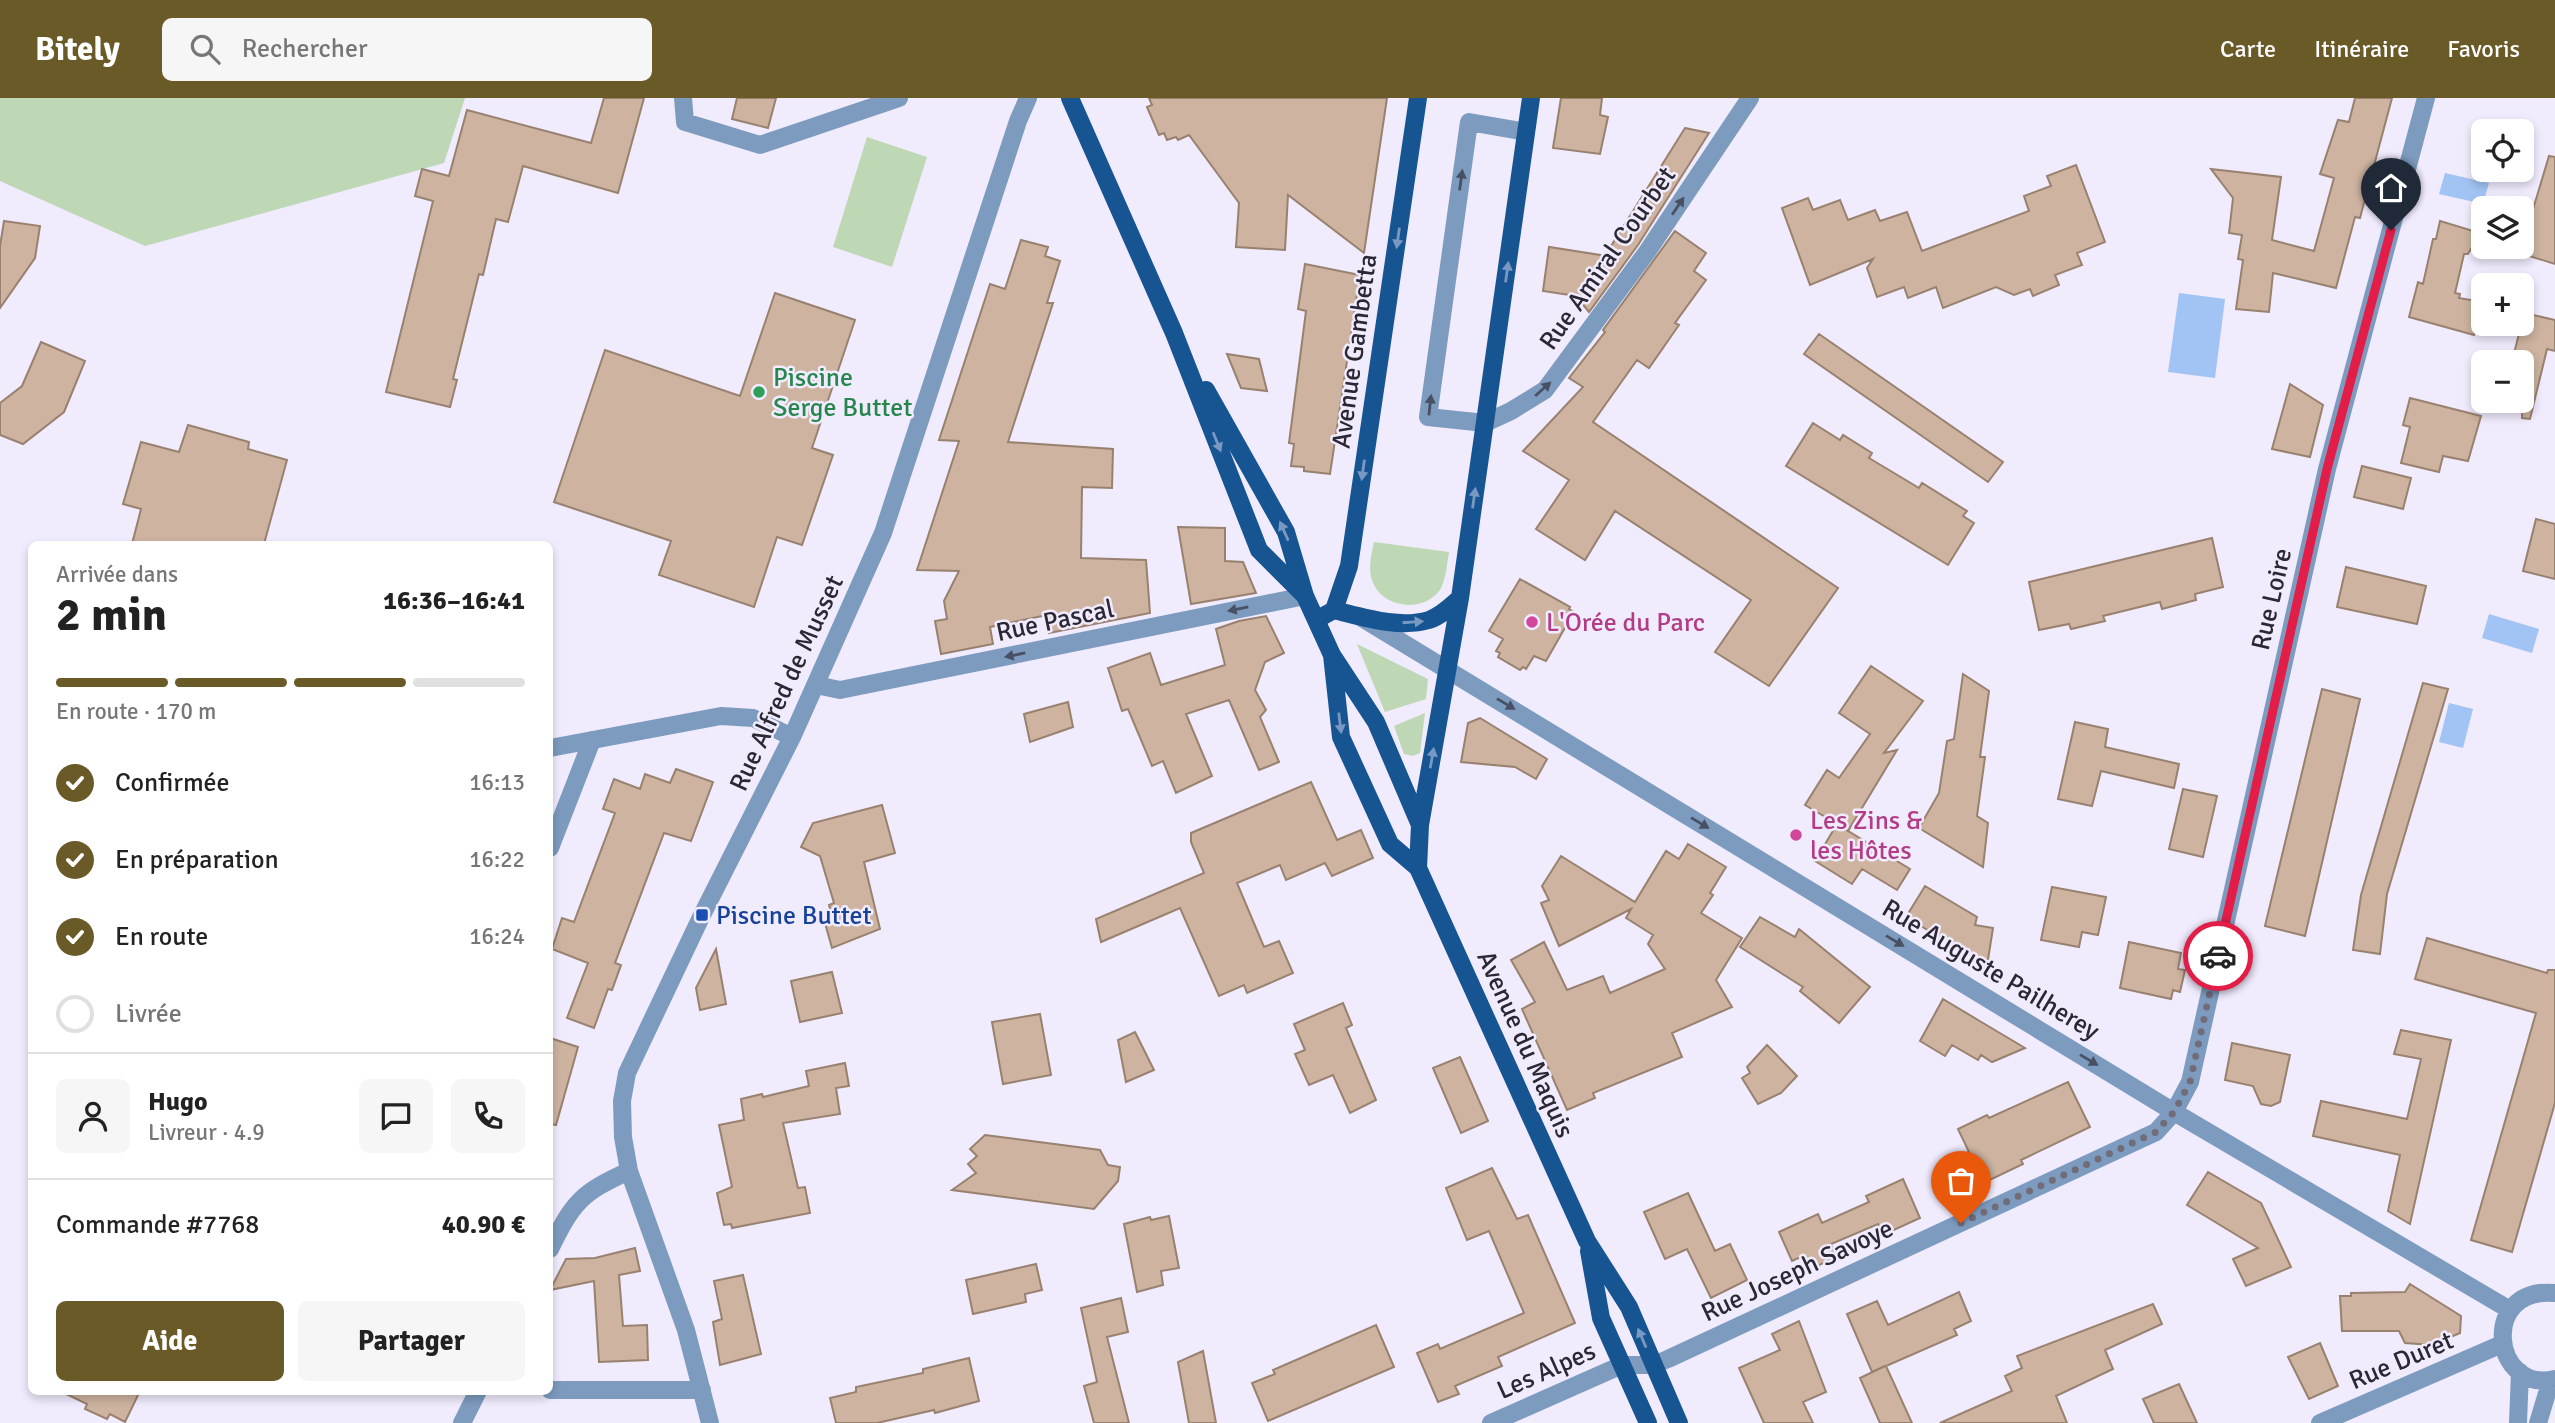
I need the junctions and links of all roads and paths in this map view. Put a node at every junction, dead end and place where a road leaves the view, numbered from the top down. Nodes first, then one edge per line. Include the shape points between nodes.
1 (683, 98) edge
2 (899, 98) edge
3 (1028, 98) edge
4 (1070, 98) edge
5 (1418, 98) edge
6 (1531, 98) edge
7 (1750, 98) edge
8 (2426, 98) edge
9 (1527, 132) junction
10 (1174, 333) junction
11 (1485, 423) junction
12 (1305, 596) junction
13 (1460, 598) junction
14 (1334, 610) junction
15 (1359, 616) junction
16 (1316, 620) junction
17 (1332, 655) junction
18 (1448, 669) junction
19 (816, 685) junction
20 (792, 737) junction
21 (592, 740) junction
22 (553, 747) edge
23 (1420, 825) junction
24 (553, 840) edge
25 (1418, 868) junction
26 (2174, 1112) junction
27 (629, 1171) junction
28 (1587, 1241) junction
29 (553, 1243) edge
30 (2555, 1293) edge
31 (2510, 1310) junction
32 (2502, 1345) junction
33 (1622, 1365) junction
34 (1653, 1365) junction
35 (2520, 1372) junction
36 (2553, 1379) edge
37 (553, 1390) edge
38 (702, 1390) junction
39 (476, 1395) edge
40 (462, 1423) edge
41 (710, 1423) edge
42 (1491, 1423) edge
43 (1648, 1423) edge
44 (1679, 1423) edge
45 (2320, 1423) edge
46 (2518, 1423) edge
47 (2538, 1423) edge

1 - 2 street via 685,122 760,145
3 - 19 street, Rue Alfred de Musset via 883,533
4 - 10 main road
5 -> 14 main road, Avenue Gambetta via 1349,566
6 - 9 main road
11 -> 7 street, Rue Amiral Courbet via 1545,390 1647,252
8 - 26 street, Rue Loire via 2327,469 2190,1082
11 -> 9 main road
11 -> 9 street via 1429,417 1469,122
12 -> 10 main road via 1286,532
10 -> 12 main road via 1259,550
13 -> 11 main road
12 - 16 main road
12 -> 19 street, Rue Pascal via 840,690
15 -> 13 main road via 1409,624 1431,620
13 - 18 main road
14 - 15 main road
14 - 16 main road
15 - 18 street
16 - 17 main road
17 - 23 main road, Avenue du Maquis via 1376,722
17 -> 25 main road, Avenue du Maquis via 1341,737 1390,844
23 -> 18 main road
18 -> 26 street, Rue Auguste Pailherey
19 - 20 street, Rue Alfred de Musset
20 - 21 street via 753,718 721,716
20 - 27 street, Rue Alfred de Musset via 627,1073 622,1137
21 - 22 street
21 - 24 street
23 - 25 main road, Avenue du Maquis
25 - 28 main road, Avenue du Maquis
26 - 31 street, Rue Auguste Pailherey
26 - 34 street, Rue Joseph Savoye via 2156,1132
27 - 29 street via 576,1204
27 - 38 street, Rue Alfred de Musset via 686,1330
28 - 33 main road, Avenue du Maquis via 1601,1318
34 -> 28 main road, Avenue du Maquis via 1629,1307
30 - 31 street via 2530,1294
31 - 32 street
32 - 35 street
32 - 45 street, Rue Duret
33 - 34 street, Rue Joseph Savoye
33 - 42 street, Les Alpes
33 - 43 main road, Avenue du Maquis
34 - 44 main road, Avenue du Maquis
35 - 36 street via 2540,1380
35 - 46 street
36 - 47 street
37 - 38 street
38 - 41 street, Rue Alfred de Musset
39 - 40 street

